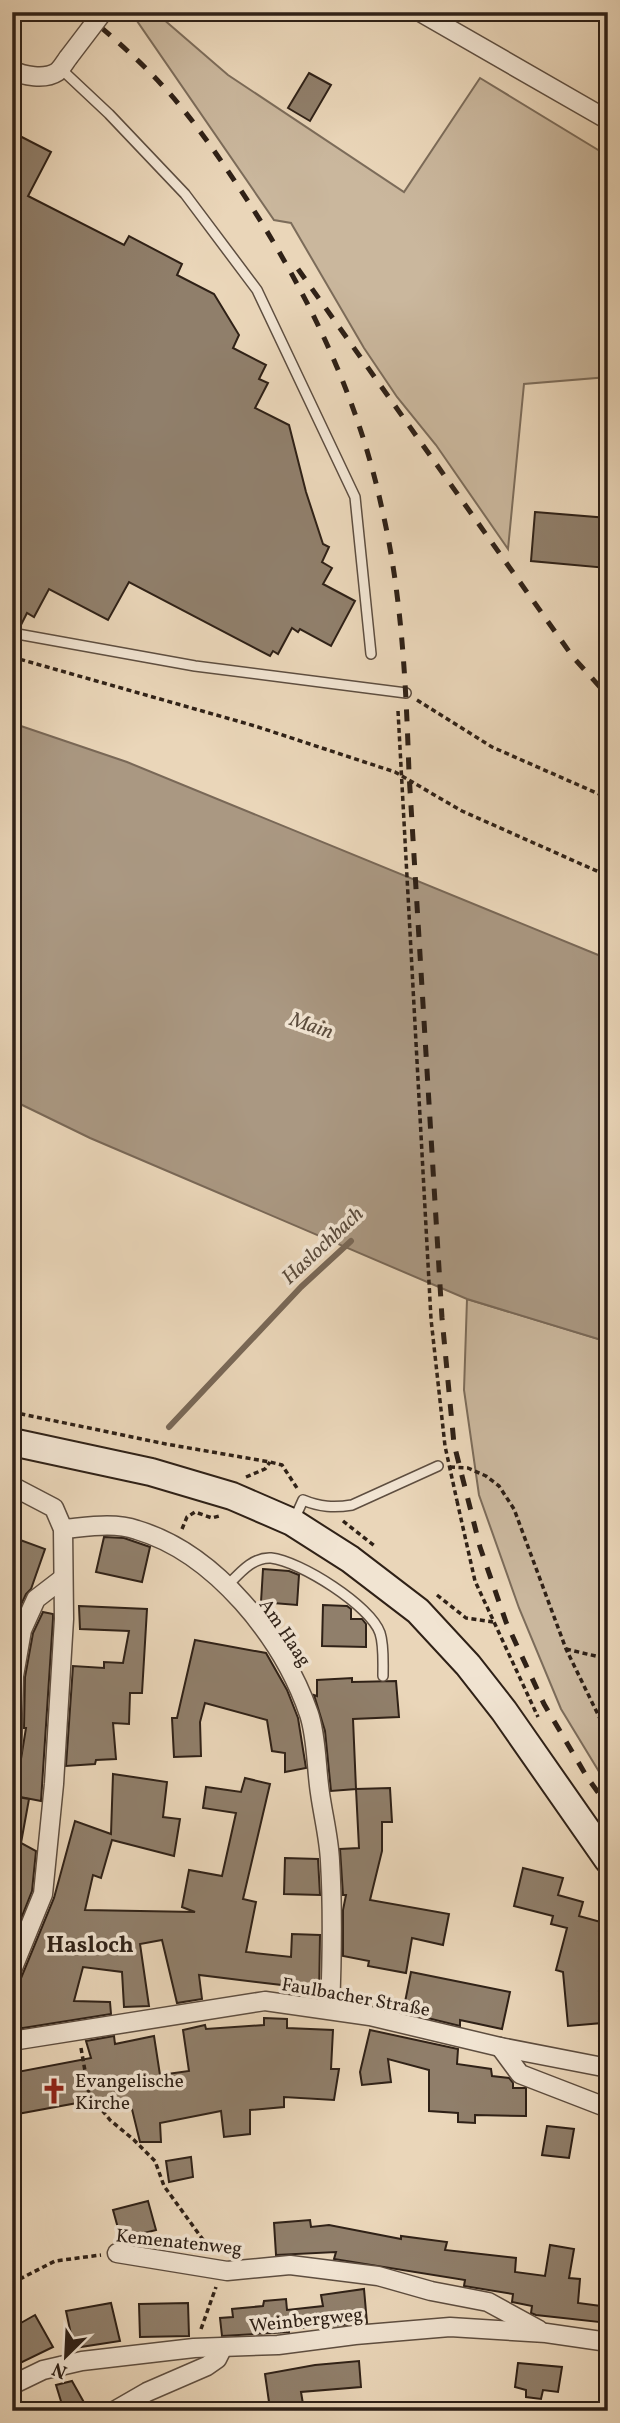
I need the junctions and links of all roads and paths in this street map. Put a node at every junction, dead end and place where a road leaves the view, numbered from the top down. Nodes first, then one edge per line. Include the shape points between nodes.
1 (103, 12) edge
2 (421, 12) edge
3 (64, 63) junction
4 (12, 69) edge
5 (608, 120) edge
6 (12, 633) edge
7 (371, 654) dead end
8 (12, 657) edge
9 (406, 693) joint
10 (398, 711) dead end
11 (608, 798) edge
12 (608, 876) edge
13 (12, 1412) edge
14 (12, 1442) edge
15 (438, 1466) joint
16 (12, 1486) edge
17 (332, 1507) junction
18 (298, 1511) junction
19 (63, 1529) junction
20 (381, 1551) dead end
21 (62, 1579) junction
22 (228, 1587) junction
23 (434, 1593) dead end
24 (566, 1649) junction
25 (608, 1659) edge
26 (383, 1676) dead end
27 (608, 1735) edge
28 (12, 1751) edge
29 (608, 1860) edge
30 (12, 1969) edge
31 (330, 2010) junction
32 (79, 2032) junction
33 (12, 2041) edge
34 (500, 2047) junction
35 (608, 2068) edge
36 (608, 2108) edge
37 (117, 2253) joint
38 (225, 2271) junction
39 (12, 2283) edge
40 (545, 2333) junction
41 (608, 2342) edge
42 (223, 2347) junction
43 (194, 2348) junction
44 (12, 2385) edge
45 (114, 2411) edge

1 - 3 street, bridge
2 - 5 street
3 - 4 street via 48,75
3 - 7 lane via 185,194 257,290 355,496
6 - 9 lane via 195,666
8 - 12 path via 384,767 462,811
9 - 11 path via 492,747
10 - 23 path, bridge via 430,1319 445,1446 475,1581 493,1622 466,1618
13 - 18 path via 282,1465
14 - 18 main road
15 - 17 lane via 352,1505
15 - 24 path via 468,1468 499,1486 514,1509
16 - 19 street via 54,1508
17 - 18 lane
17 - 20 path
18 - 29 main road via 350,1559 418,1611 468,1665
19 - 21 street
19 - 22 street, Am Haag via 99,1525 135,1529 202,1562
21 - 28 street via 36,1599 22,1630 14,1676
21 - 30 street via 56,1756 43,1894
22 - 26 lane via 249,1564 270,1558 308,1570 372,1618 381,1634
22 - 31 street, Am Haag via 289,1669 309,1716 330,1858
24 - 25 path
24 - 27 path
31 - 32 street, Faulbacher Straße via 265,2001
31 - 34 street, Faulbacher Straße
32 - 33 street, Faulbacher Straße
32 - 38 path via 89,2094 155,2161 163,2186
34 - 35 street, Faulbacher Straße
34 - 36 street via 520,2074
37 - 38 street, Kemenatenweg
37 - 39 path, Kemenatenweg via 55,2261
38 - 40 street, Kemenatenweg via 290,2265 378,2276 488,2302
38 - 43 path
40 - 41 street, Weinbergweg
40 - 42 street, Weinbergweg via 450,2327
42 - 43 street, Weinbergweg
42 - 45 street via 207,2366
43 - 44 street, Weinbergweg via 82,2361

